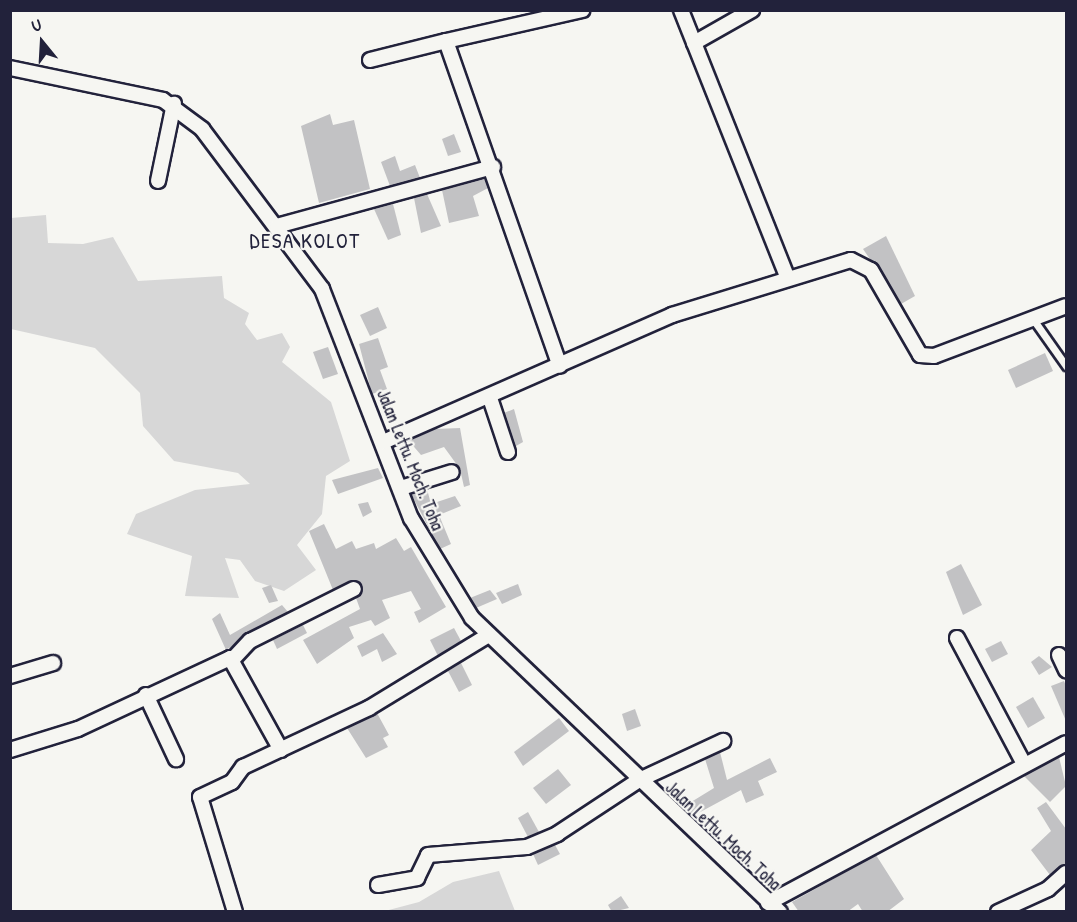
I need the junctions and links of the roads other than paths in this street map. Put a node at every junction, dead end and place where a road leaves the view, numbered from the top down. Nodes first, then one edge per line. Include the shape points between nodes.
1 (583, 10) edge
2 (681, 10) edge
3 (752, 10) edge
4 (446, 41) junction
5 (694, 43) junction
6 (370, 60) dead end
7 (10, 68) edge
8 (174, 104) junction
9 (493, 167) junction
10 (158, 182) dead end
11 (277, 226) junction
12 (788, 279) junction
13 (1066, 306) edge
14 (1035, 322) junction
15 (560, 366) junction
16 (1066, 366) edge
17 (490, 398) junction
18 (383, 442) junction
19 (508, 452) dead end
20 (452, 472) dead end
21 (400, 488) junction
22 (354, 590) dead end
23 (487, 636) junction
24 (957, 638) dead end
25 (1059, 655) dead end
26 (233, 659) junction
27 (53, 663) dead end
28 (1066, 670) edge
29 (10, 676) edge
30 (146, 695) junction
31 (723, 741) dead end
32 (1066, 743) edge
33 (10, 750) edge
34 (281, 750) junction
35 (176, 759) dead end
36 (1024, 764) junction
37 (639, 780) junction
38 (1066, 873) edge
39 (378, 885) dead end
40 (768, 903) junction
41 (238, 910) edge
42 (780, 912) edge
43 (998, 912) edge

1 - 4 street
2 - 5 street
3 - 5 street
4 - 6 street
4 - 9 street
5 - 12 street
7 - 8 street, Jalan Lettu. Moch. Toha
8 - 10 street
8 - 11 street, Jalan Lettu. Moch. Toha via 202,129
9 - 11 street
9 - 15 street
11 - 18 street, Jalan Lettu. Moch. Toha via 322,289
12 - 14 street via 851,260 865,264 912,347 928,357
12 - 15 street via 672,315
13 - 14 street
14 - 16 lane
15 - 17 street
17 - 18 street
17 - 19 street
18 - 21 street, Jalan Lettu. Moch. Toha
20 - 21 street
21 - 23 street, Jalan Lettu. Moch. Toha via 428,550
22 - 26 street via 250,641
23 - 34 street via 369,708
23 - 37 street, Jalan Lettu. Moch. Toha
24 - 36 street
25 - 28 street
26 - 30 street
26 - 34 street
27 - 29 street
30 - 33 street via 78,729
30 - 35 street
31 - 37 street
32 - 36 street
34 - 41 street via 200,797
36 - 40 street
37 - 39 street via 557,834 527,847 428,855 417,878
37 - 40 street, Jalan Lettu. Moch. Toha
38 - 43 street via 1048,889
40 - 42 street, Jalan Lettu. Moch. Toha

